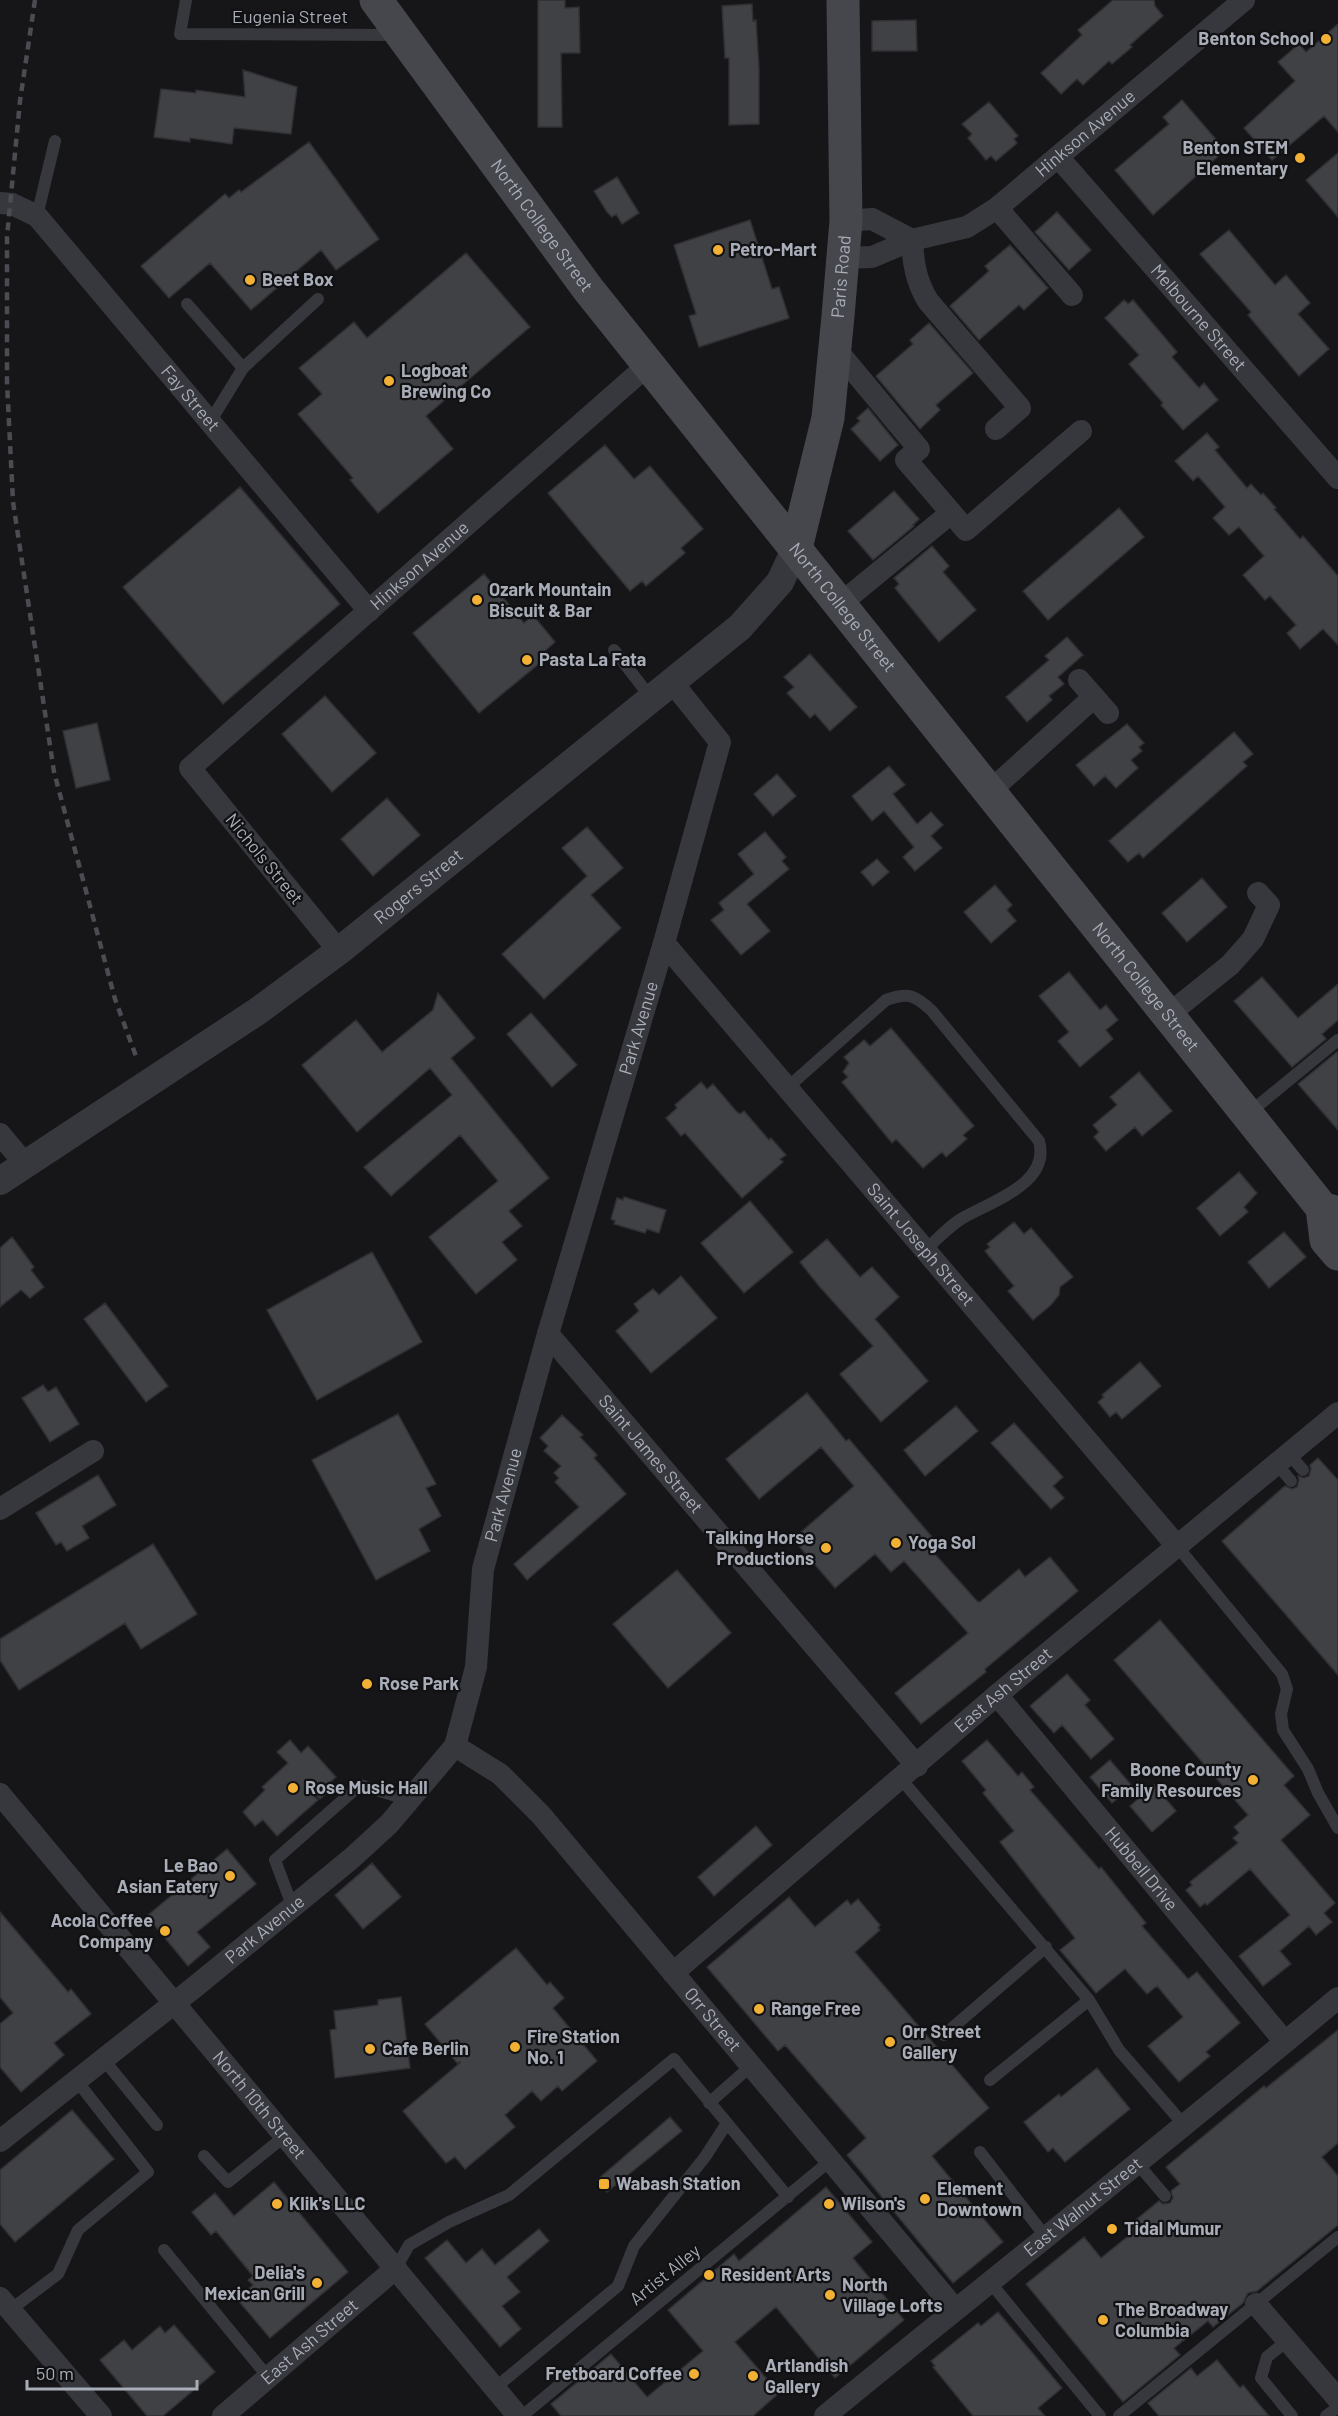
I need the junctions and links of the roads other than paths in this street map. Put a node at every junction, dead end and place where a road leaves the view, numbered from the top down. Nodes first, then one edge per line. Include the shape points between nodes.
1 (186, 0) edge
2 (376, 0) edge
3 (843, 0) edge
4 (1244, 0) edge
5 (401, 34) junction
6 (55, 141) dead end
7 (1059, 158) junction
8 (0, 203) edge
9 (997, 208) junction
10 (37, 216) junction
11 (846, 220) junction
12 (912, 240) junction
13 (843, 258) junction
14 (1072, 295) dead end
15 (318, 299) dead end
16 (187, 304) dead end
17 (835, 348) junction
18 (648, 364) junction
19 (243, 368) junction
20 (210, 422) junction
21 (996, 429) dead end
22 (1081, 431) dead end
23 (1337, 475) edge
24 (951, 513) junction
25 (796, 548) junction
26 (840, 603) junction
27 (369, 611) junction
28 (614, 650) dead end
29 (1079, 680) dead end
30 (661, 690) junction
31 (190, 768) joint
32 (989, 792) junction
33 (1258, 893) dead end
34 (664, 943) junction
35 (339, 951) junction
36 (1169, 1014) junction
37 (1338, 1040) edge
38 (787, 1088) junction
39 (1248, 1114) junction
40 (0, 1134) edge
41 (26, 1164) junction
42 (0, 1181) edge
43 (1330, 1210) edge
44 (925, 1250) junction
45 (1338, 1254) edge
46 (548, 1334) junction
47 (1338, 1413) edge
48 (93, 1450) dead end
49 (0, 1509) edge
50 (1177, 1546) junction
51 (997, 1695) junction
52 (455, 1746) junction
53 (909, 1772) junction
54 (0, 1794) edge
55 (409, 1800) junction
56 (1338, 1828) edge
57 (293, 1908) junction
58 (1046, 1947) junction
59 (672, 1973) junction
60 (1338, 1998) edge
61 (1089, 2000) junction
62 (174, 2004) junction
63 (944, 2035) dead end
64 (1286, 2042) junction
65 (104, 2060) junction
66 (752, 2065) junction
67 (990, 2080) dead end
68 (77, 2081) junction
69 (709, 2103) junction
70 (727, 2123) junction
71 (157, 2125) dead end
72 (1185, 2126) junction
73 (285, 2136) junction
74 (0, 2141) edge
75 (980, 2152) dead end
76 (204, 2156) dead end
77 (831, 2160) junction
78 (1137, 2163) junction
79 (1165, 2196) dead end
80 (788, 2197) junction
81 (1045, 2236) junction
82 (1338, 2237) edge
83 (164, 2250) dead end
84 (396, 2268) junction
85 (989, 2281) junction
86 (5, 2304) edge
87 (1250, 2304) junction
88 (955, 2309) junction
89 (1288, 2340) junction
90 (268, 2378) junction
91 (495, 2388) junction
92 (1338, 2399) edge
93 (1338, 2407) edge
94 (100, 2416) edge
95 (223, 2416) edge
96 (520, 2416) edge
97 (825, 2416) edge
98 (1100, 2416) edge
99 (1119, 2416) edge
100 (1292, 2416) edge
101 (1326, 2416) edge

1 - 5 lane, Eugenia Street via 180,34
2 - 5 main road, North College Street
3 - 11 main road, Paris Road
4 - 7 street, Hinkson Avenue
5 - 18 main road, North College Street via 588,289
6 - 10 lane
7 - 9 street, Hinkson Avenue
7 - 23 street, Melbourne Street
8 - 10 street, Fay Street via 12,204
9 - 12 street, Hinkson Avenue via 967,227
9 - 14 street
10 - 20 street, Fay Street
11 - 12 street via 872,219
11 - 13 main road, Paris Road
12 - 13 street, Hinkson Avenue via 872,256
12 - 21 street via 914,267 928,301 1020,408
13 - 17 main road, Paris Road
15 - 19 lane
16 - 19 lane
17 - 24 street via 920,449 906,460
17 - 25 main road, Paris Road via 828,418
18 - 25 main road, North College Street
18 - 27 street, Hinkson Avenue
19 - 20 lane
20 - 27 street, Fay Street
22 - 24 street via 966,530
24 - 26 street
25 - 26 main road, North College Street
25 - 30 street, Rogers Street via 780,582 740,627
26 - 32 main road, North College Street
27 - 31 street, Hinkson Avenue
28 - 30 lane
29 - 32 street via 1101,705
30 - 34 street, Park Avenue via 720,742
30 - 35 street, Rogers Street
31 - 35 street, Nichols Street
32 - 36 main road, North College Street
33 - 36 street via 1269,905 1253,939 1230,965
34 - 38 street, Saint Joseph Street
34 - 46 street, Park Avenue
35 - 41 street, Rogers Street via 258,1011
36 - 39 main road, North College Street
37 - 39 lane
38 - 44 street, Saint Joseph Street
38 - 44 lane via 886,1000 902,994 917,998 932,1011 1039,1141 1042,1152 1032,1179 958,1221
39 - 43 main road, North College Street
40 - 41 street
41 - 42 street, Rogers Street
43 - 45 main road, North College Street via 1326,1240
44 - 50 street, Saint Joseph Street
46 - 52 street, Park Avenue via 483,1569 476,1667
46 - 53 street, Saint James Street
47 - 50 street, East Ash Street via 1290,1467
48 - 49 street
50 - 51 street, East Ash Street
50 - 56 lane via 1282,1674 1287,1689 1281,1714 1283,1730
51 - 53 street, East Ash Street
51 - 64 street, Hubbell Drive
52 - 55 street, Park Avenue
52 - 59 street, Orr Street via 500,1774 541,1815
53 - 58 lane
53 - 59 street, East Ash Street
54 - 62 street, North 10th Street
55 - 57 street, Park Avenue via 389,1824
55 - 57 lane via 360,1785 275,1860
57 - 62 street, Park Avenue
58 - 61 lane
58 - 63 lane
59 - 66 street, Orr Street
60 - 64 street, East Walnut Street
61 - 67 lane
61 - 72 lane via 1119,2050
62 - 65 street, Park Avenue
62 - 73 street, North 10th Street
64 - 72 street, East Walnut Street
65 - 68 street, Park Avenue
65 - 71 lane
66 - 69 lane
66 - 77 street, Orr Street
68 - 74 street, Park Avenue
68 - 86 lane via 148,2172 78,2230 58,2274
69 - 70 lane
69 - 84 lane via 674,2059 509,2195 409,2245
70 - 80 lane
70 - 91 lane via 634,2246 618,2286
72 - 78 street, East Walnut Street
73 - 76 lane via 228,2182
73 - 84 street, North 10th Street
75 - 81 lane
77 - 80 lane, Artist Alley
77 - 88 street, Orr Street
78 - 79 lane
78 - 81 street, East Walnut Street
80 - 96 lane, Artist Alley
81 - 85 street, East Walnut Street
82 - 87 lane
83 - 90 lane
84 - 90 street, East Ash Street
84 - 91 street, North 10th Street
85 - 88 street, East Walnut Street
85 - 98 lane
86 - 94 street
87 - 89 street
87 - 99 lane
88 - 97 street, East Walnut Street
89 - 92 street
89 - 100 lane via 1267,2357 1261,2378
90 - 95 street, East Ash Street
91 - 96 street, North 10th Street
93 - 101 lane

